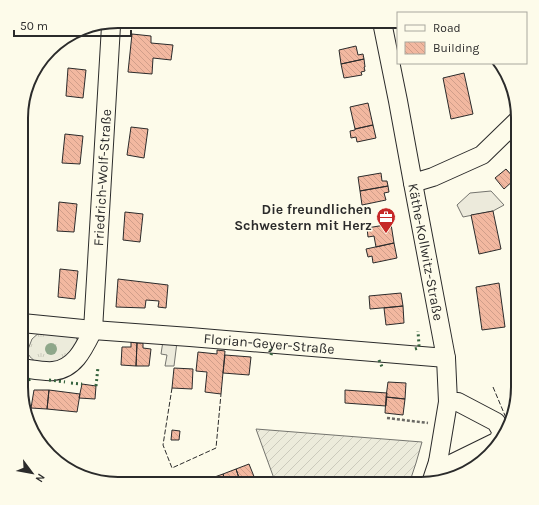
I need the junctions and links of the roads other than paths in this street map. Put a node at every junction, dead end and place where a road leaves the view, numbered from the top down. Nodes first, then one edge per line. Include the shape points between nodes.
1 (383, 28) edge
2 (111, 29) edge
3 (511, 127) edge
4 (413, 183) junction
5 (28, 325) edge
6 (93, 330) junction
7 (446, 358) junction
8 (28, 369) edge
9 (448, 402) junction
10 (500, 429) edge
11 (490, 445) edge
12 (438, 462) junction
13 (434, 476) edge

1 - 4 street, Käthe-Kollwitz-Straße
2 - 6 street, Friedrich-Wolf-Straße
3 - 4 street via 482,155
4 - 7 street, Käthe-Kollwitz-Straße
5 - 6 street, Florian-Geyer-Straße
6 - 7 street, Florian-Geyer-Straße
6 - 8 street via 74,362 64,368 52,372
7 - 9 street, Käthe-Kollwitz-Straße
9 - 10 street via 458,402 496,422
9 - 12 street, Käthe-Kollwitz-Straße
11 - 12 street via 449,465
12 - 13 street, Käthe-Kollwitz-Straße

